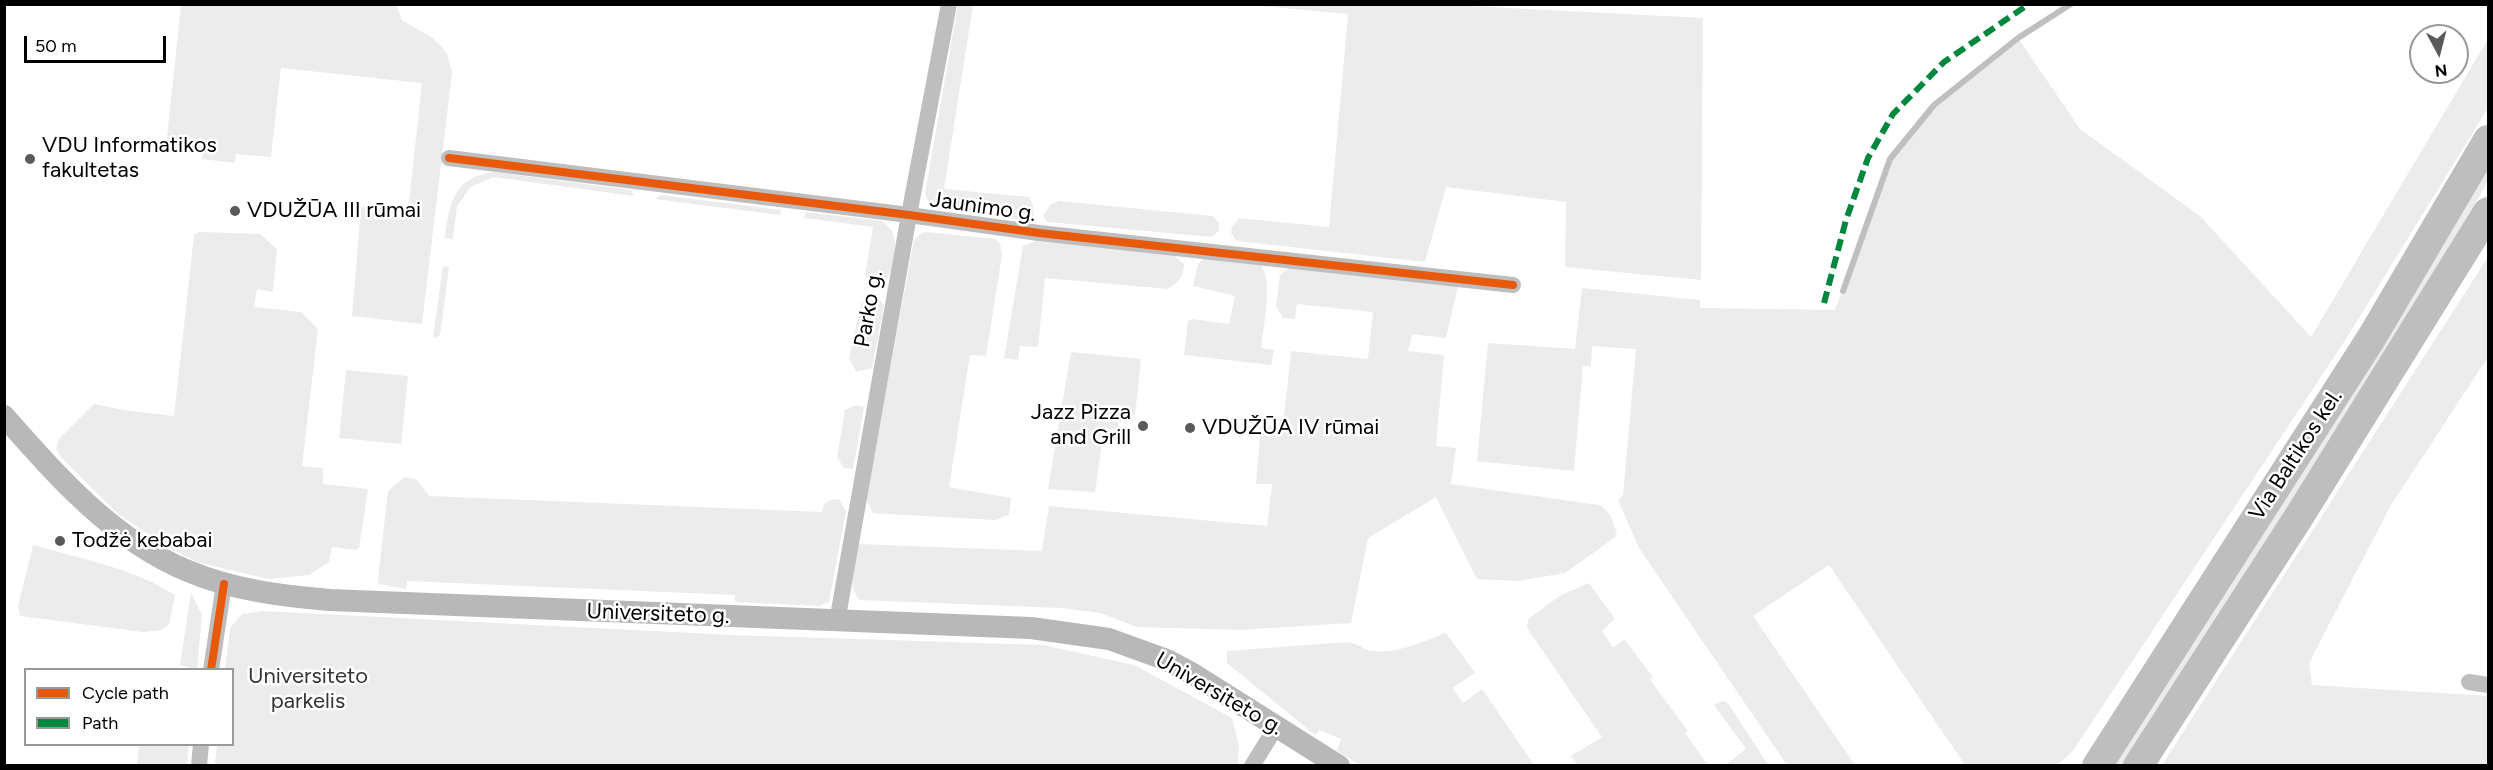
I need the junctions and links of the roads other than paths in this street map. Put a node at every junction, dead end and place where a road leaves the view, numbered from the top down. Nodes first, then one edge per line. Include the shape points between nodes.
1 (949, 4) edge
2 (2488, 140) edge
3 (449, 158) dead end
4 (2488, 212) edge
5 (909, 215) junction
6 (1513, 285) dead end
7 (4, 416) edge
8 (224, 584) junction
9 (837, 622) junction
10 (211, 668) edge
11 (2469, 682) dead end
12 (2488, 685) edge
13 (2124, 724) junction
14 (1276, 726) junction
15 (201, 746) edge
16 (199, 765) edge
17 (1252, 765) edge
18 (1338, 765) edge
19 (2076, 765) edge
20 (2097, 765) edge
21 (2138, 765) edge

1 - 5 street, Parko g.
2 - 13 highway, Via Baltikos kel. via 2372,337
3 - 5 street, Jaunimo g.
4 - 21 highway, Via Baltikos kel. via 2300,515
5 - 6 street, Jaunimo g. via 1038,233
5 - 9 street, Parko g.
7 - 8 main road, Universiteto g. via 56,474 121,532 187,571
8 - 9 main road, Universiteto g. via 278,596 339,601
8 - 10 street
9 - 14 main road, Universiteto g. via 1031,628 1109,639 1167,660
11 - 12 street
13 - 19 highway
13 - 20 highway, Via Baltikos kel.
14 - 17 street
14 - 18 main road, Universiteto g.
15 - 16 street

